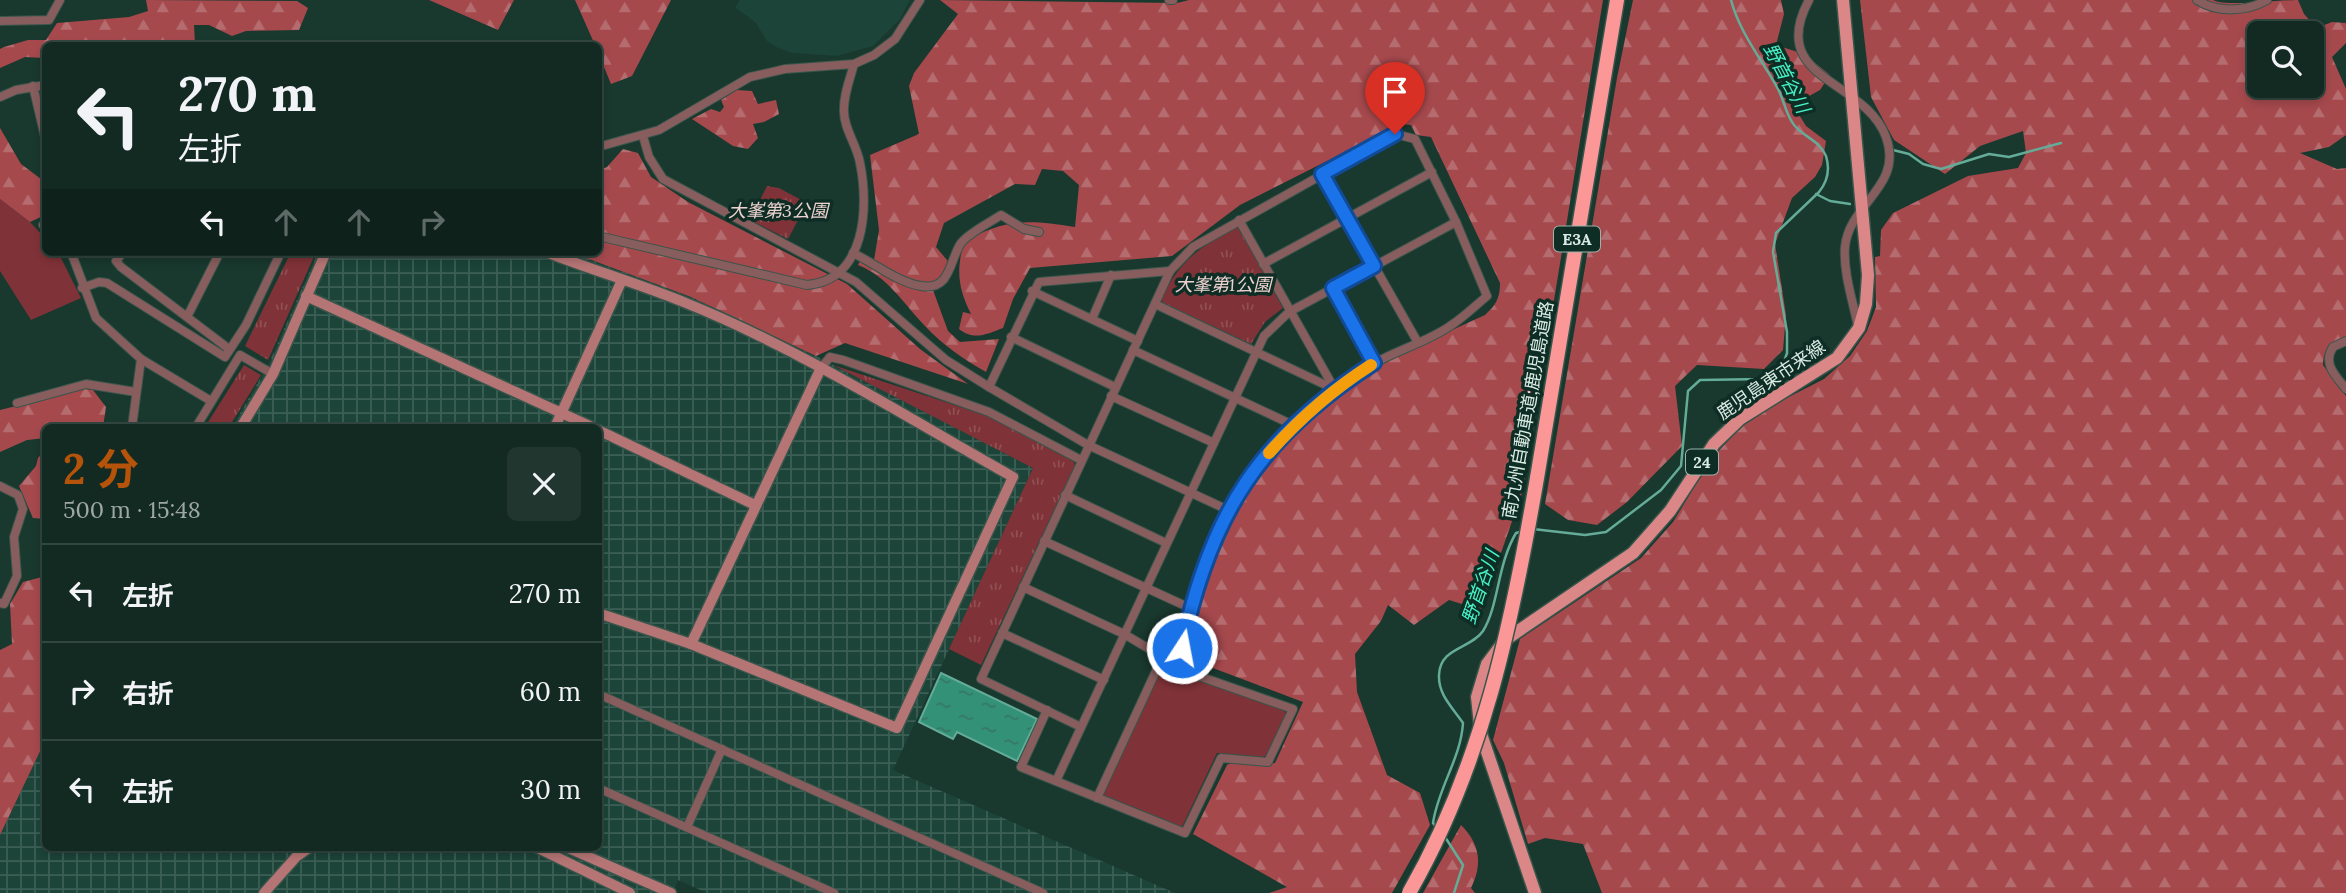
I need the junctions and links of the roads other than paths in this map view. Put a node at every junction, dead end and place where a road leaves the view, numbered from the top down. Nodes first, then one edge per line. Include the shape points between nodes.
1 (60, 0) edge
2 (920, 0) edge
3 (1617, 0) edge
4 (1810, 0) edge
5 (1843, 0) edge
6 (2197, 0) edge
7 (2267, 0) edge
8 (0, 21) edge
9 (854, 64) junction
10 (42, 85) edge
11 (33, 86) junction
12 (0, 97) edge
13 (1853, 97) junction
14 (42, 124) edge
15 (643, 136) junction
16 (602, 146) edge
17 (1432, 172) junction
18 (1322, 174) junction
19 (1863, 209) junction
20 (1347, 218) junction
21 (1239, 220) junction
22 (1456, 222) junction
23 (1039, 232) dead end
24 (602, 237) edge
25 (853, 253) junction
26 (72, 256) edge
27 (119, 256) edge
28 (218, 256) edge
29 (279, 256) edge
30 (324, 256) edge
31 (559, 256) edge
32 (1264, 264) junction
33 (1374, 266) junction
34 (838, 271) junction
35 (1170, 271) junction
36 (1111, 275) junction
37 (622, 280) junction
38 (82, 288) junction
39 (1333, 288) junction
40 (1032, 291) junction
41 (306, 296) junction
42 (1155, 304) junction
43 (1289, 312) junction
44 (187, 317) junction
45 (1092, 319) junction
46 (1859, 328) junction
47 (1011, 337) junction
48 (1138, 341) junction
49 (1417, 341) junction
50 (2346, 341) edge
51 (229, 349) junction
52 (1133, 350) junction
53 (1256, 351) junction
54 (141, 359) junction
55 (1374, 363) junction
56 (821, 368) junction
57 (273, 374) junction
58 (989, 387) junction
59 (2346, 388) edge
60 (1334, 389) junction
61 (136, 392) junction
62 (1113, 392) junction
63 (1235, 397) junction
64 (211, 401) junction
65 (17, 403) dead end
66 (561, 413) junction
67 (132, 424) edge
68 (197, 424) edge
69 (243, 424) edge
70 (556, 424) edge
71 (585, 424) edge
72 (1293, 425) junction
73 (602, 432) edge
74 (1213, 443) junction
75 (1088, 445) junction
76 (1081, 460) junction
77 (0, 486) edge
78 (1190, 493) junction
79 (1065, 495) junction
80 (755, 505) junction
81 (1228, 510) junction
82 (1044, 541) junction
83 (1167, 543) junction
84 (1023, 587) junction
85 (1145, 589) junction
86 (0, 603) edge
87 (1190, 608) junction
88 (602, 614) edge
89 (1002, 633) junction
90 (1124, 634) junction
91 (691, 644) junction
92 (1162, 658) junction
93 (1178, 668) junction
94 (1104, 680) junction
95 (602, 696) edge
96 (1047, 710) junction
97 (1081, 727) junction
98 (722, 749) junction
99 (1056, 781) junction
100 (602, 790) edge
101 (1097, 798) junction
102 (687, 827) junction
103 (304, 851) edge
104 (544, 851) edge
105 (574, 851) edge
106 (658, 892) edge
107 (264, 893) edge
108 (629, 893) edge
109 (671, 893) edge
110 (834, 893) edge
111 (1043, 893) edge
112 (1409, 893) edge
113 (1535, 893) edge

1 - 8 street via 49,20
2 - 9 street via 895,39
3 - 112 highway, 南九州自動車道;鹿児島道路 / E3A, bridge via 1519,580 1493,691 1459,791
4 - 13 street via 1801,23 1801,53 1813,71
5 - 13 main road, 鹿児島東市来線 / 24
6 - 7 street via 2230,9
9 - 15 street via 785,69 750,77
9 - 25 street via 844,114 861,164 864,229
10 - 11 street
11 - 12 street
11 - 14 street
13 - 19 main road, 鹿児島東市来線 / 24
13 - 19 street via 1876,117 1891,160 1885,181
15 - 16 street
15 - 34 street via 663,179
17 - 18 street via 1415,139 1395,134
17 - 20 street
17 - 22 street
18 - 20 street
18 - 21 street
19 - 46 main road, 鹿児島東市来線 / 24 via 1868,292
19 - 46 street via 1845,247
20 - 32 street
20 - 33 street
21 - 32 street
21 - 35 street via 1193,247
22 - 33 street
22 - 49 street via 1487,296 1448,327
23 - 25 street via 1001,215 962,243 949,274 931,286 910,282
24 - 34 street via 807,285 820,284
25 - 34 street
26 - 38 street
27 - 44 street via 116,261 121,267
28 - 44 street
29 - 51 street via 246,326
30 - 41 street
31 - 37 street
32 - 43 street
33 - 39 street
33 - 49 street
34 - 58 street via 869,292 946,360
35 - 36 street
35 - 42 street
36 - 40 street via 1039,282
36 - 45 street
37 - 56 street via 686,303
37 - 66 street
38 - 51 street via 107,283 225,357
38 - 54 street via 96,318
39 - 43 street
39 - 55 street
40 - 45 street
40 - 47 street
41 - 57 street
41 - 66 street
42 - 48 street
42 - 53 street
43 - 53 street via 1264,336
43 - 60 street
44 - 51 street
45 - 48 street
46 - 113 main road, 鹿児島東市来線 / 24 via 1837,358 1726,431 1671,511 1633,553 1505,640 1487,664 1477,697 1481,734
47 - 58 street
47 - 62 street
48 - 52 street
49 - 55 street
50 - 59 street via 2333,347 2328,358
52 - 62 street
52 - 63 street
53 - 60 street
53 - 63 street
54 - 61 street
54 - 64 street
55 - 60 street
56 - 76 street via 830,357 844,360 989,412
56 - 80 street
56 - 91 street via 1013,477 903,715 897,727
57 - 64 street via 240,355
57 - 69 street
58 - 75 street
60 - 72 street
61 - 65 street via 86,384
61 - 67 street
62 - 74 street
62 - 75 street
63 - 72 street
63 - 74 street
64 - 68 street
66 - 70 street
66 - 71 street
72 - 81 street via 1243,483
73 - 80 street
74 - 78 street
75 - 76 street
75 - 78 street
76 - 79 street
77 - 86 street via 18,495 23,509 14,537 18,576 4,604
78 - 81 street
78 - 83 street
79 - 82 street
79 - 83 street
80 - 91 street
81 - 87 street
82 - 84 street
82 - 85 street
83 - 85 street
84 - 89 street
84 - 90 street
85 - 87 street
85 - 90 street
87 - 93 street
88 - 91 street
89 - 94 street
89 - 96 street via 981,679
90 - 92 street
90 - 94 street
92 - 93 street
92 - 101 street
93 - 101 street via 1293,709 1268,762 1221,758 1185,834
94 - 97 street
95 - 98 street
96 - 97 street
96 - 99 street via 1021,767
97 - 99 street
98 - 102 street
98 - 111 street
99 - 101 street
100 - 102 street
102 - 110 street
103 - 107 street
104 - 108 street
105 - 106 street
106 - 109 street

